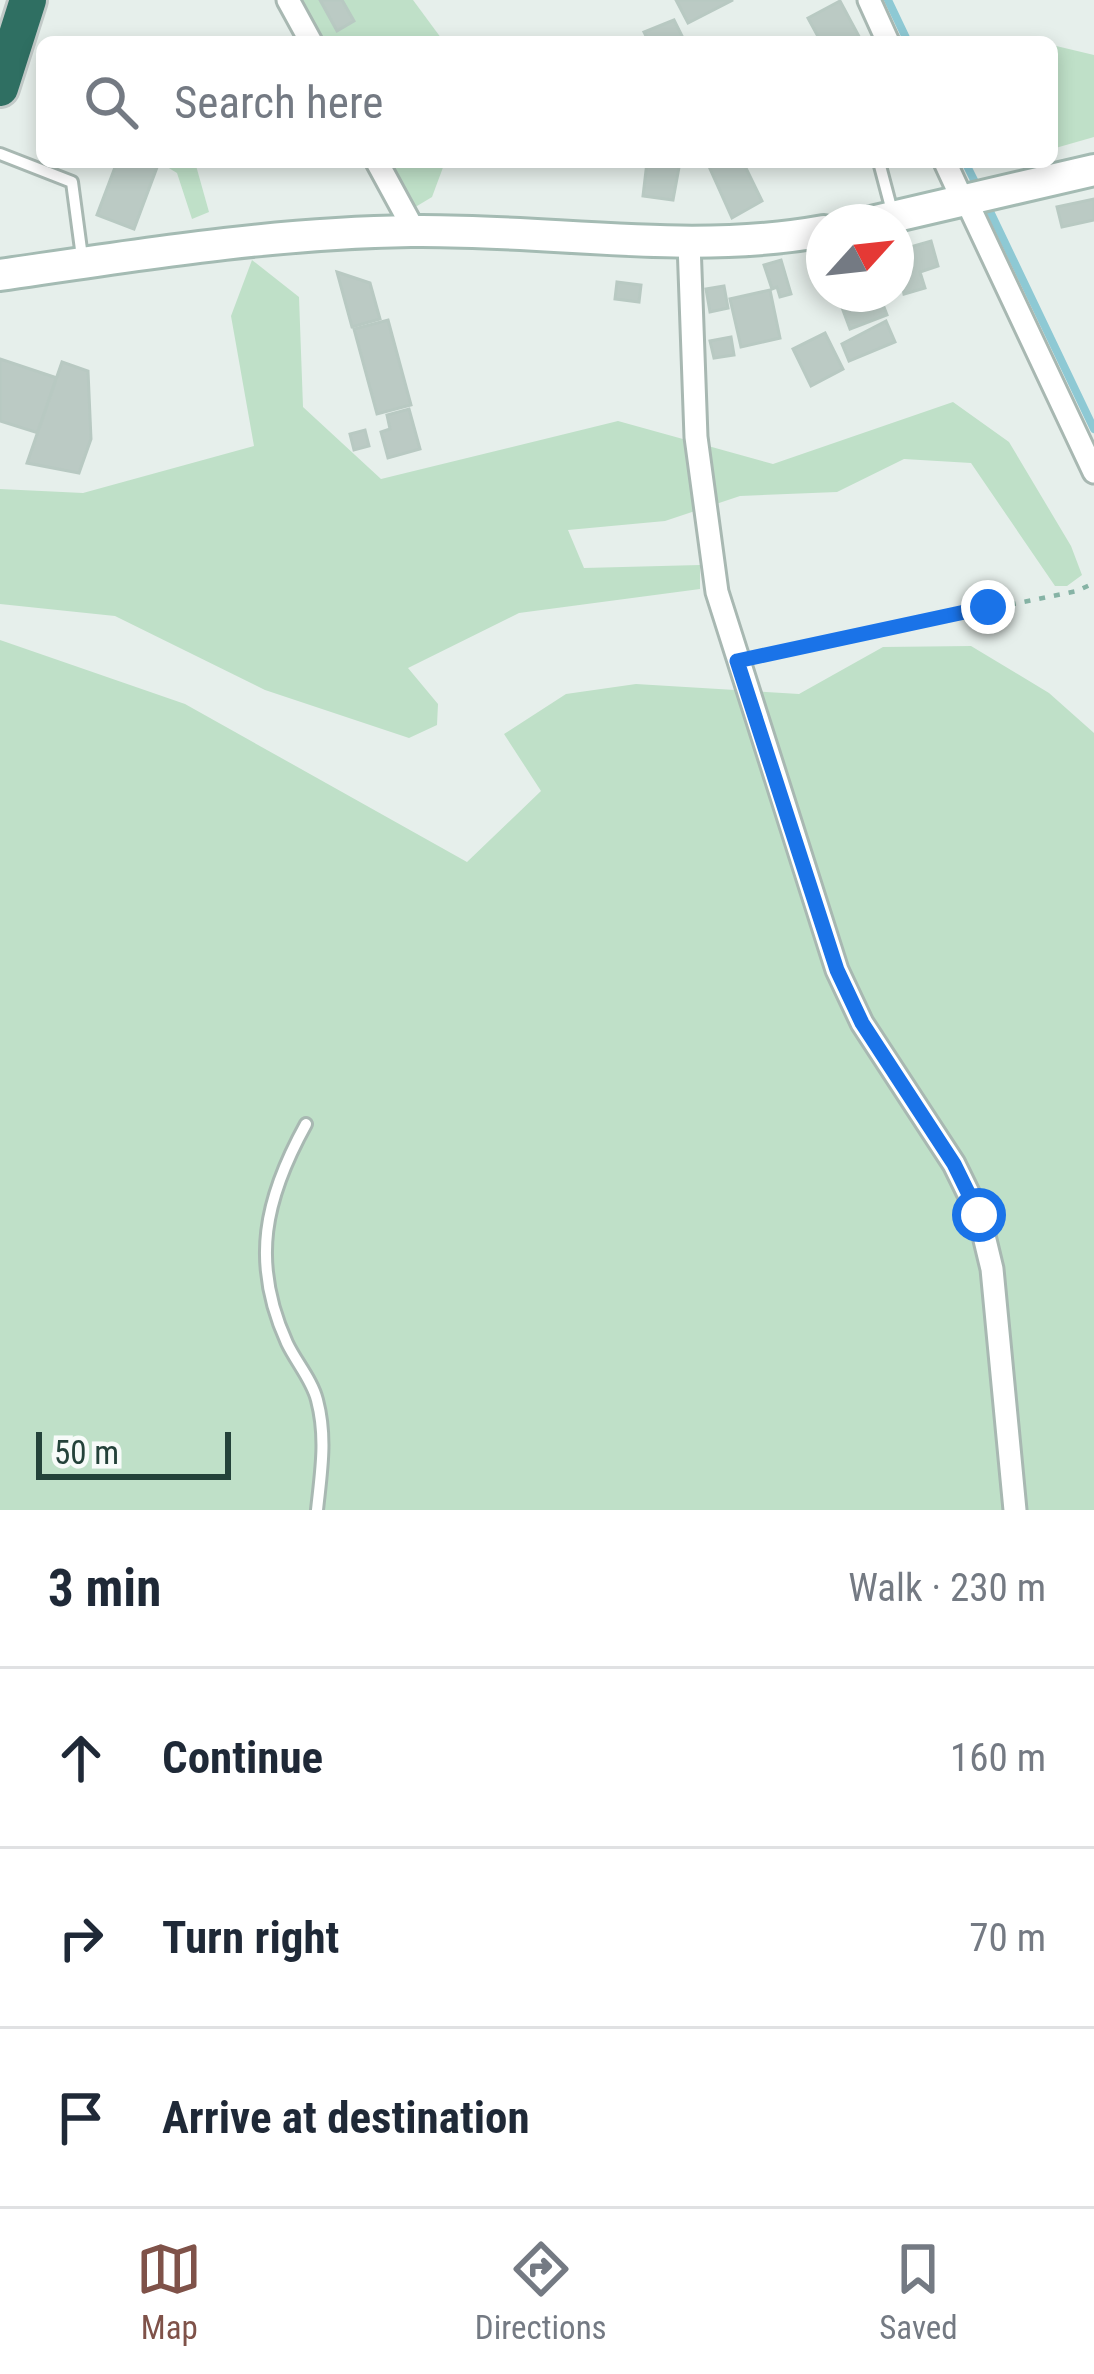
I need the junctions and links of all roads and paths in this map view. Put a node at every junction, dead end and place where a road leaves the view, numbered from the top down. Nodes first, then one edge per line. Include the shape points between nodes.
1 (28, 0) edge
2 (289, 0) edge
3 (869, 0) edge
4 (308, 36) edge
5 (886, 36) edge
6 (0, 88) edge
7 (0, 154) edge
8 (379, 168) edge
9 (879, 168) edge
10 (948, 168) edge
11 (1094, 170) edge
12 (965, 201) junction
13 (881, 204) edge
14 (914, 213) edge
15 (414, 230) junction
16 (806, 233) edge
17 (689, 243) junction
18 (83, 262) junction
19 (0, 274) edge
20 (1094, 472) edge
21 (1094, 583) edge
22 (737, 661) junction
23 (306, 1124) dead end
24 (316, 1510) edge
25 (1015, 1510) edge

1 - 6 highway
2 - 4 street
3 - 5 street
7 - 18 lane via 72,182
8 - 15 street
9 - 13 lane
10 - 12 street
11 - 12 street
12 - 14 street
12 - 20 street
15 - 17 street
15 - 18 street via 256,237
16 - 17 street
17 - 22 street via 696,437 718,592
18 - 19 street
21 - 22 path
22 - 25 street via 837,970 979,1215 992,1269
23 - 24 lane via 280,1170 264,1253 287,1343 316,1395 325,1442

